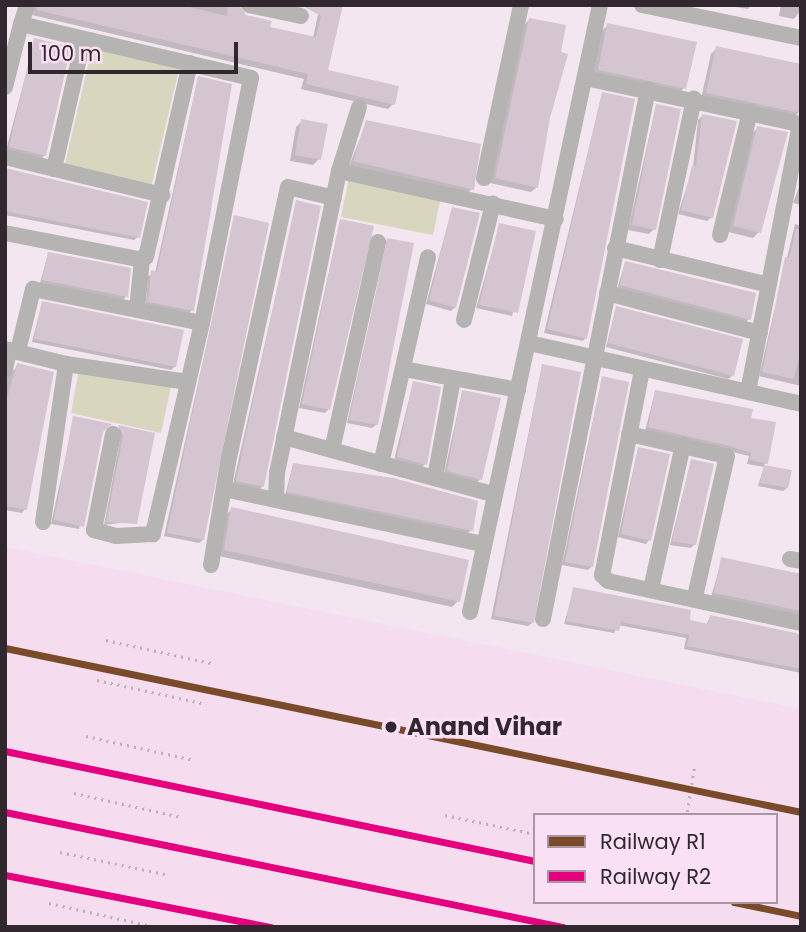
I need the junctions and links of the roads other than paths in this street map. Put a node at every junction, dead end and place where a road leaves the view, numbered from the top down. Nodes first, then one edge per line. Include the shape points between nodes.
1 (27, 5) edge
2 (249, 5) edge
3 (521, 5) edge
4 (600, 5) edge
5 (642, 5) edge
6 (300, 16) dead end
7 (21, 24) junction
8 (801, 38) edge
9 (83, 41) junction
10 (190, 63) junction
11 (584, 78) junction
12 (5, 87) edge
13 (648, 89) junction
14 (694, 99) junction
15 (359, 107) dead end
16 (750, 112) junction
17 (800, 124) edge
18 (5, 157) edge
19 (54, 169) junction
20 (340, 171) junction
21 (484, 178) dead end
22 (162, 195) junction
23 (334, 198) junction
24 (493, 205) junction
25 (556, 219) junction
26 (5, 233) edge
27 (720, 235) dead end
28 (378, 242) dead end
29 (615, 248) junction
30 (428, 257) dead end
31 (142, 259) junction
32 (660, 260) junction
33 (769, 285) junction
34 (607, 293) junction
35 (137, 310) junction
36 (464, 320) dead end
37 (202, 323) junction
38 (760, 332) junction
39 (529, 343) junction
40 (11, 350) edge
41 (592, 358) junction
42 (66, 363) junction
43 (403, 369) junction
44 (5, 370) edge
45 (642, 370) junction
46 (453, 379) junction
47 (188, 382) junction
48 (518, 390) junction
49 (748, 391) junction
50 (801, 403) edge
51 (629, 434) junction
52 (113, 435) dead end
53 (284, 437) junction
54 (683, 445) junction
55 (332, 450) junction
56 (381, 464) junction
57 (435, 478) junction
58 (224, 489) junction
59 (493, 494) junction
60 (276, 500) junction
61 (43, 522) dead end
62 (483, 544) junction
63 (211, 565) dead end
64 (651, 589) junction
65 (695, 597) junction
66 (470, 612) dead end
67 (543, 619) dead end
68 (801, 623) edge

1 - 7 street
2 - 6 street
3 - 21 street
4 - 11 street
5 - 8 street
7 - 9 street
7 - 12 street
9 - 10 street
9 - 19 street
10 - 22 street
10 - 37 street via 251,78
11 - 13 street
11 - 25 street
13 - 14 street
13 - 29 street
14 - 16 street
14 - 32 street
15 - 20 street
16 - 17 street
16 - 27 street
17 - 33 street
18 - 19 street
19 - 22 street
20 - 23 street
20 - 24 street
22 - 31 street via 149,251
23 - 53 street
23 - 58 street via 288,187
24 - 25 street
24 - 36 street
25 - 39 street
26 - 31 street
28 - 55 street
29 - 32 street
29 - 34 street
30 - 43 street
31 - 35 street
32 - 33 street
33 - 38 street
34 - 38 street
34 - 41 street
35 - 37 street
35 - 40 street via 33,289
37 - 47 street
38 - 49 street
39 - 41 street
39 - 48 street
40 - 42 street
40 - 44 street
41 - 45 street
41 - 67 street
42 - 47 street
42 - 61 street
43 - 46 street
43 - 56 street
45 - 49 street
45 - 51 street
46 - 48 street
46 - 57 street
47 - 52 street via 153,534 127,536 94,530
48 - 59 street
49 - 50 street
51 - 54 street
51 - 64 street via 601,571 608,581
53 - 55 street
53 - 60 street
54 - 64 street
54 - 65 street via 723,454 728,460
55 - 56 street
56 - 57 street
57 - 59 street
58 - 60 street
58 - 63 street
59 - 62 street
60 - 62 street
62 - 66 street
64 - 65 street
65 - 68 street

